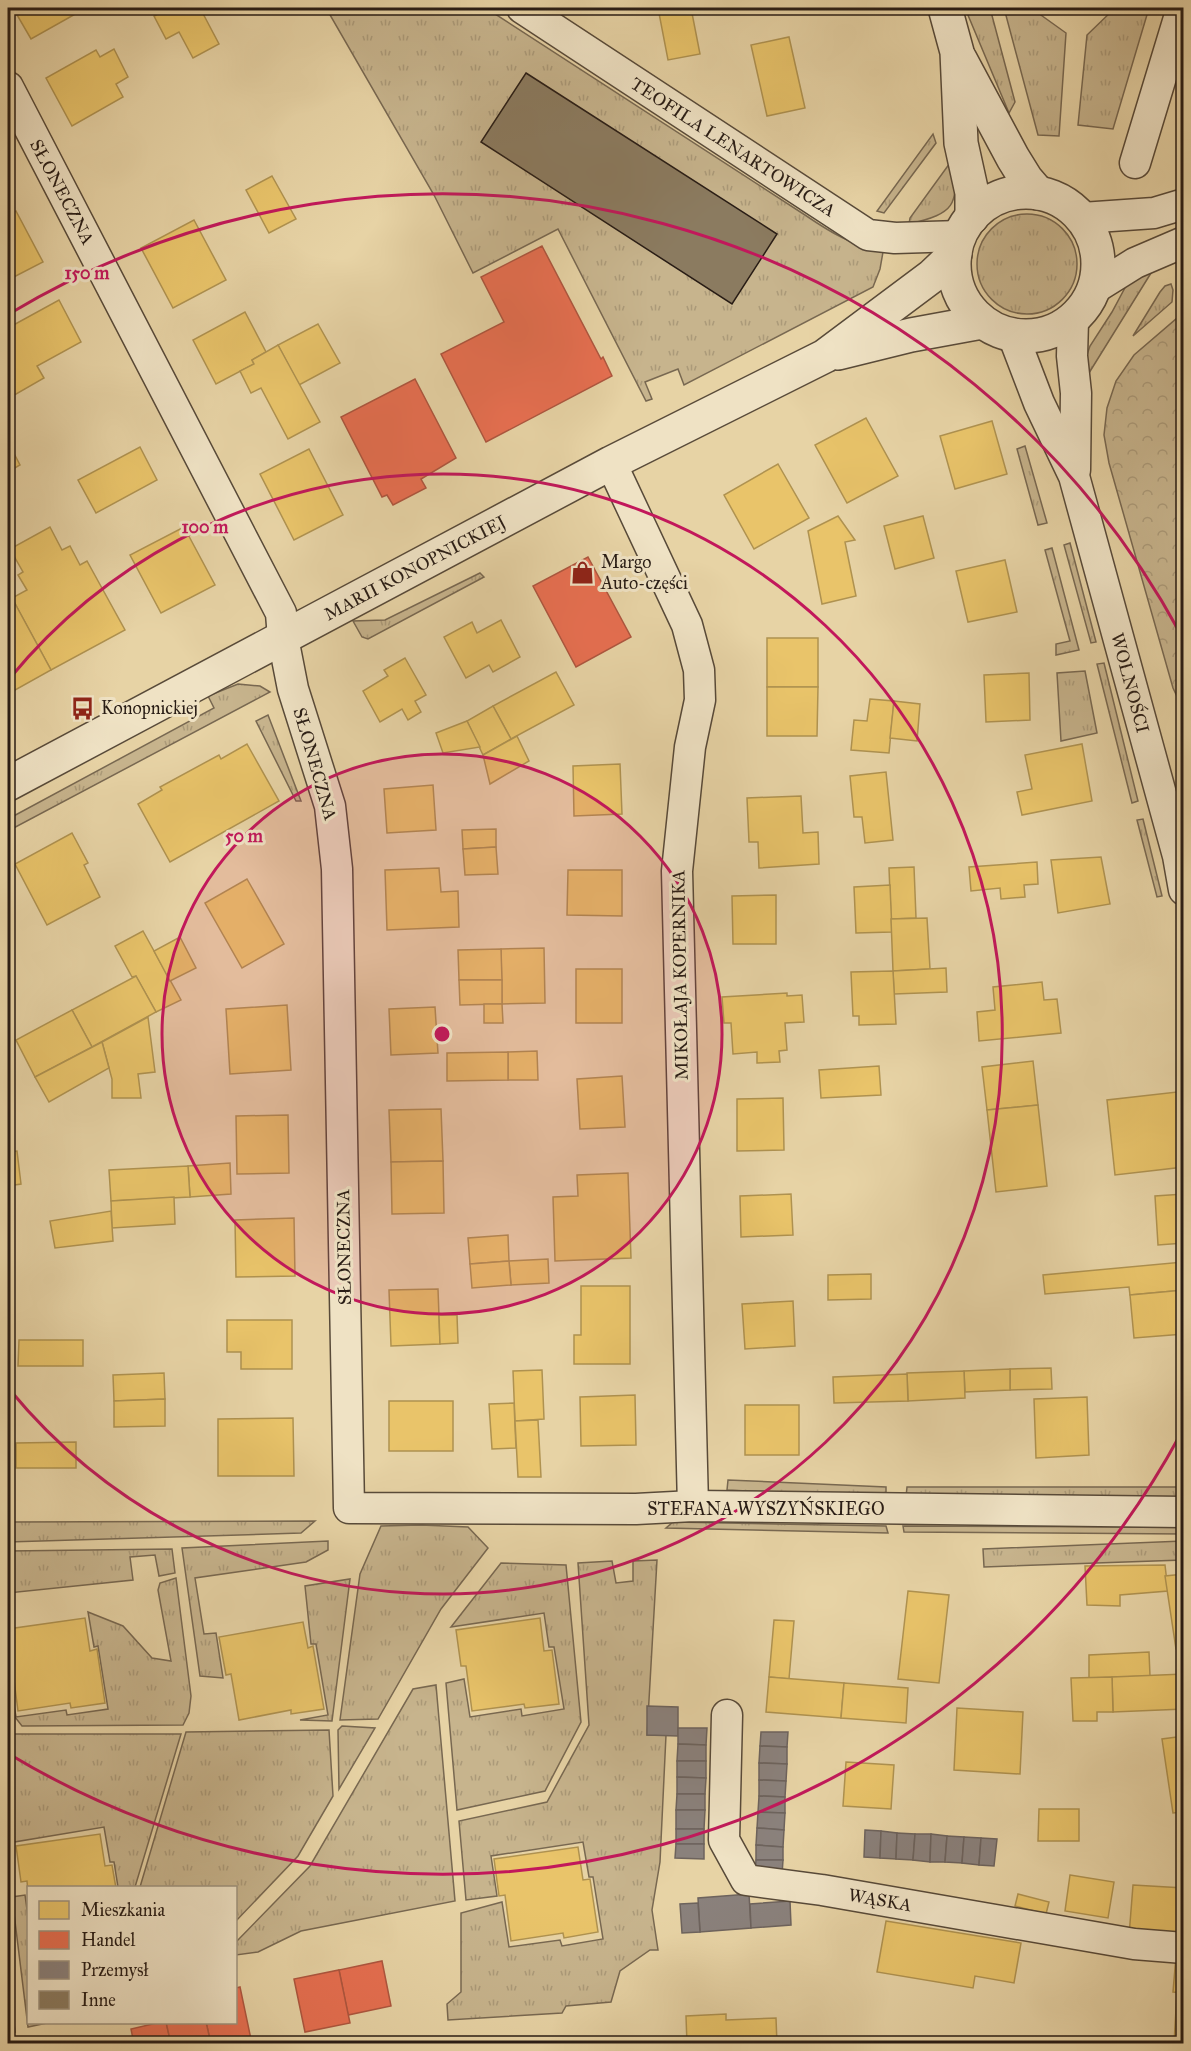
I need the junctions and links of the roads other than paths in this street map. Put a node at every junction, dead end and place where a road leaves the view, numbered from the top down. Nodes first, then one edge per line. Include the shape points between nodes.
1 (522, 8) edge
2 (945, 8) edge
3 (1182, 8) edge
4 (957, 52) junction
5 (8, 87) edge
6 (1135, 163) dead end
7 (1038, 193) junction
8 (1184, 204) edge
9 (1082, 218) junction
10 (962, 236) junction
11 (1184, 242) edge
12 (1095, 288) junction
13 (1073, 320) junction
14 (982, 322) junction
15 (1013, 335) junction
16 (825, 356) junction
17 (611, 463) junction
18 (1074, 476) junction
19 (283, 638) junction
20 (8, 784) edge
21 (1184, 890) edge
22 (693, 1506) junction
23 (349, 1509) joint
24 (1184, 1512) edge
25 (727, 1715) dead end
26 (1184, 1948) edge

1 - 10 street, TEOFILA LENARTOWICZA via 868,235
2 - 4 street
3 - 6 street
4 - 7 street via 1013,158
4 - 10 street via 961,143 972,193
5 - 19 street, SŁONECZNA via 281,613
7 - 9 street via 1069,206
7 - 10 street via 1020,192 986,204
8 - 9 street via 1154,213
9 - 12 street via 1097,251
10 - 14 street via 954,272 959,290
10 - 16 street via 932,276
11 - 12 street via 1135,263
12 - 13 street
13 - 15 street via 1035,336
13 - 18 street
14 - 15 street
14 - 16 street
15 - 18 street via 1039,403
16 - 17 street, MARII KONOPNICKIEJ
17 - 19 street, MARII KONOPNICKIEJ
17 - 22 street, MIKOŁAJA KOPERNIKA via 687,625 699,670 700,700 690,747 677,871
18 - 21 street, WOLNOŚCI
19 - 20 street, MARII KONOPNICKIEJ
19 - 23 street, SŁONECZNA via 293,690 330,806 337,869
22 - 23 street, STEFANA WYSZYŃSKIEGO
22 - 24 street, STEFANA WYSZYŃSKIEGO
25 - 26 street, WĄSKA via 724,1840 746,1880 1134,1944

